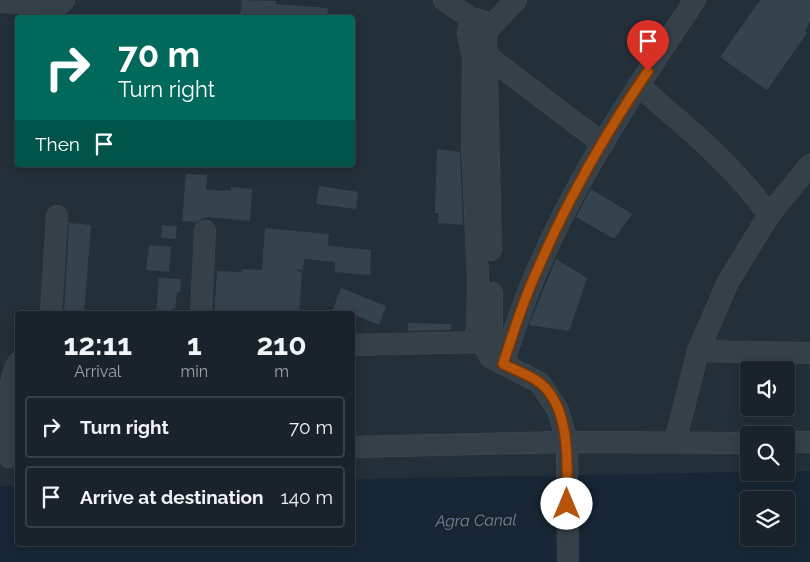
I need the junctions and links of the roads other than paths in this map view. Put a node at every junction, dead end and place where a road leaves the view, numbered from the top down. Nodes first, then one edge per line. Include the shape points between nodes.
1 (64, 0) edge
2 (500, 0) edge
3 (516, 0) edge
4 (695, 0) edge
5 (447, 1) edge
6 (0, 2) edge
7 (477, 34) junction
8 (638, 85) junction
9 (603, 144) junction
10 (810, 164) edge
11 (769, 215) junction
12 (57, 216) dead end
13 (205, 231) dead end
14 (52, 311) edge
15 (201, 311) edge
16 (484, 345) junction
17 (355, 346) edge
18 (698, 351) junction
19 (810, 353) edge
20 (503, 364) junction
21 (15, 367) edge
22 (567, 442) junction
23 (675, 442) junction
24 (795, 442) edge
25 (810, 442) edge
26 (740, 443) edge
27 (355, 447) edge
28 (9, 457) edge
29 (568, 562) edge

1 - 6 street via 60,4 48,5
2 - 7 street
3 - 7 street
4 - 8 street
5 - 7 street
7 - 9 street
7 - 16 street via 492,338
8 - 9 street
8 - 11 street via 727,163
9 - 20 street via 540,263
10 - 11 street
11 - 18 street via 728,282
12 - 14 street
13 - 15 street
16 - 17 street
16 - 20 street via 490,357
18 - 19 street
18 - 23 street
20 - 22 street via 540,383 547,391 558,410
21 - 28 street
22 - 23 street
22 - 27 street
22 - 29 street
23 - 26 street
24 - 25 street

